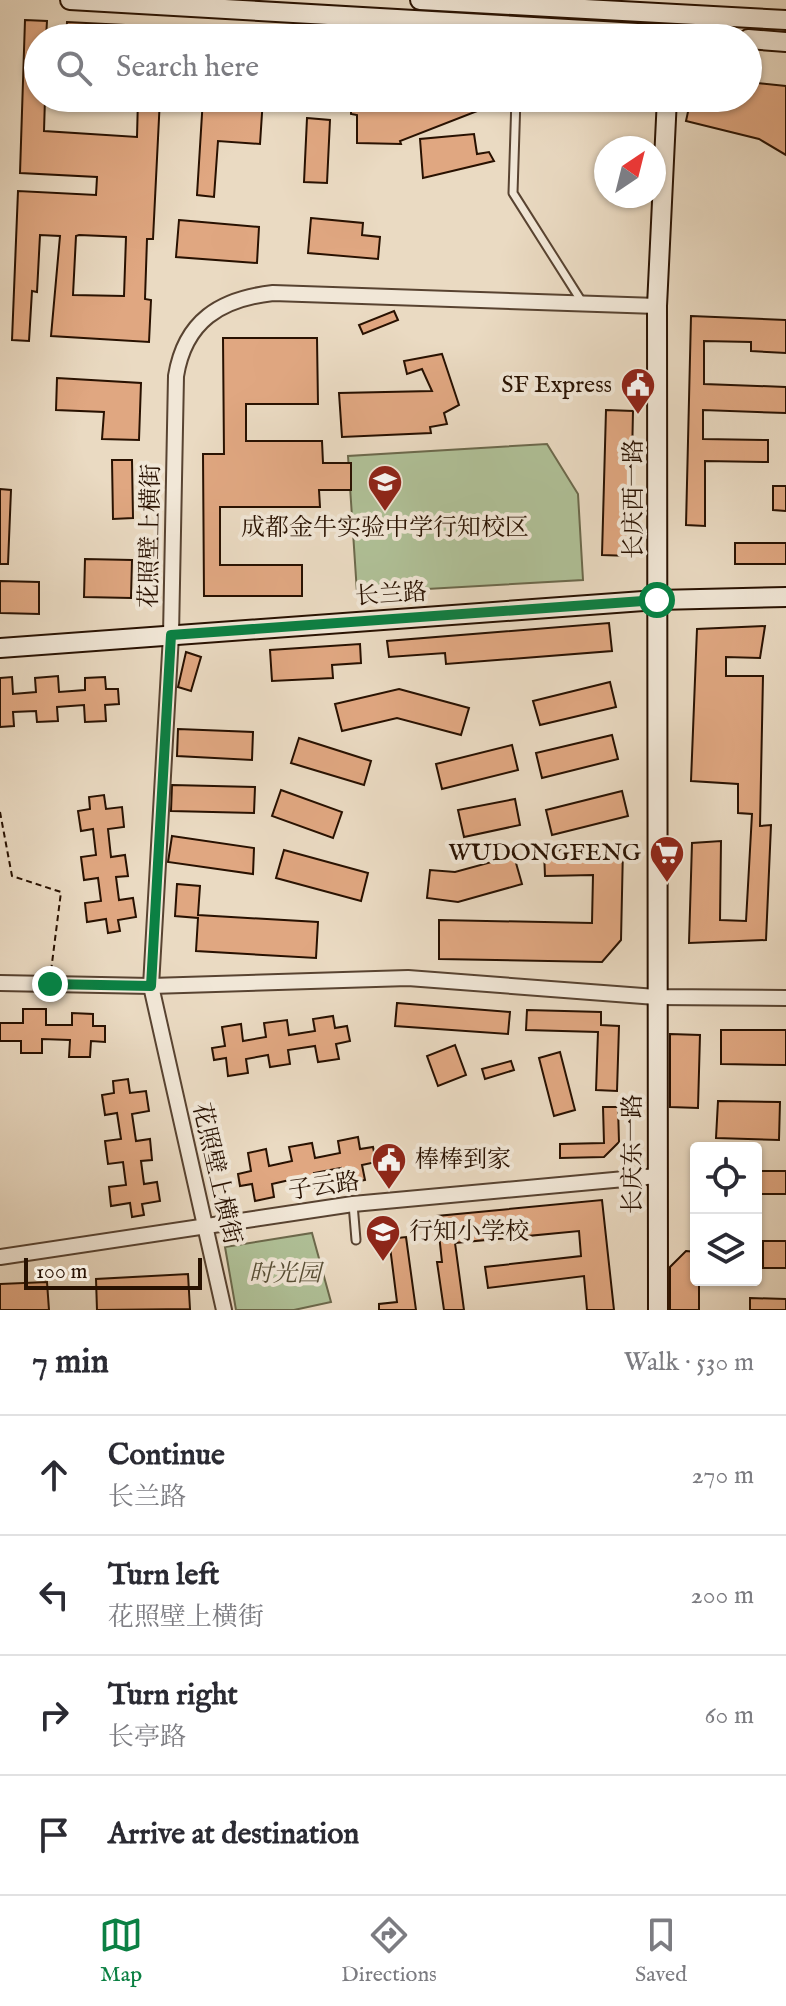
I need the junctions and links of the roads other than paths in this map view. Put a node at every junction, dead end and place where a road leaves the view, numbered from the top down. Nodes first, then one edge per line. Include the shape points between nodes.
1 (70, 0) edge
2 (420, 0) edge
3 (676, 14) junction
4 (786, 20) edge
5 (406, 24) edge
6 (675, 24) edge
7 (762, 40) edge
8 (786, 42) edge
9 (516, 112) edge
10 (666, 112) edge
11 (584, 304) junction
12 (657, 306) junction
13 (786, 597) edge
14 (657, 600) junction
15 (171, 635) junction
16 (0, 648) edge
17 (0, 983) edge
18 (151, 986) junction
19 (656, 997) junction
20 (786, 998) edge
21 (657, 1176) junction
22 (353, 1204) junction
23 (205, 1227) junction
24 (356, 1240) dead end
25 (0, 1257) edge
26 (224, 1310) edge
27 (658, 1310) edge

1 - 5 street
2 - 3 street
3 - 4 street
3 - 6 street
7 - 8 street
9 - 11 lane via 513,193
10 - 12 street, 长庆西一路
11 - 12 street, 花照壁上横街
11 - 15 street, 花照壁上横街 via 273,293 251,295 215,310 187,340 176,376
12 - 14 street, 长庆西一路
13 - 14 street, 长兰路
14 - 15 street, 长兰路
14 - 19 street, 长庆西一路
15 - 16 street, 长兰路
15 - 18 street, 花照壁上横街
17 - 18 street
18 - 19 street via 408,978
18 - 23 street, 花照壁上横街
19 - 20 street
19 - 21 street, 长庆东一路
21 - 22 street, 子云路
21 - 27 street, 长庆东一路
22 - 23 street, 子云路
22 - 24 lane
23 - 25 street, 子云路
23 - 26 street, 花照壁上横街

